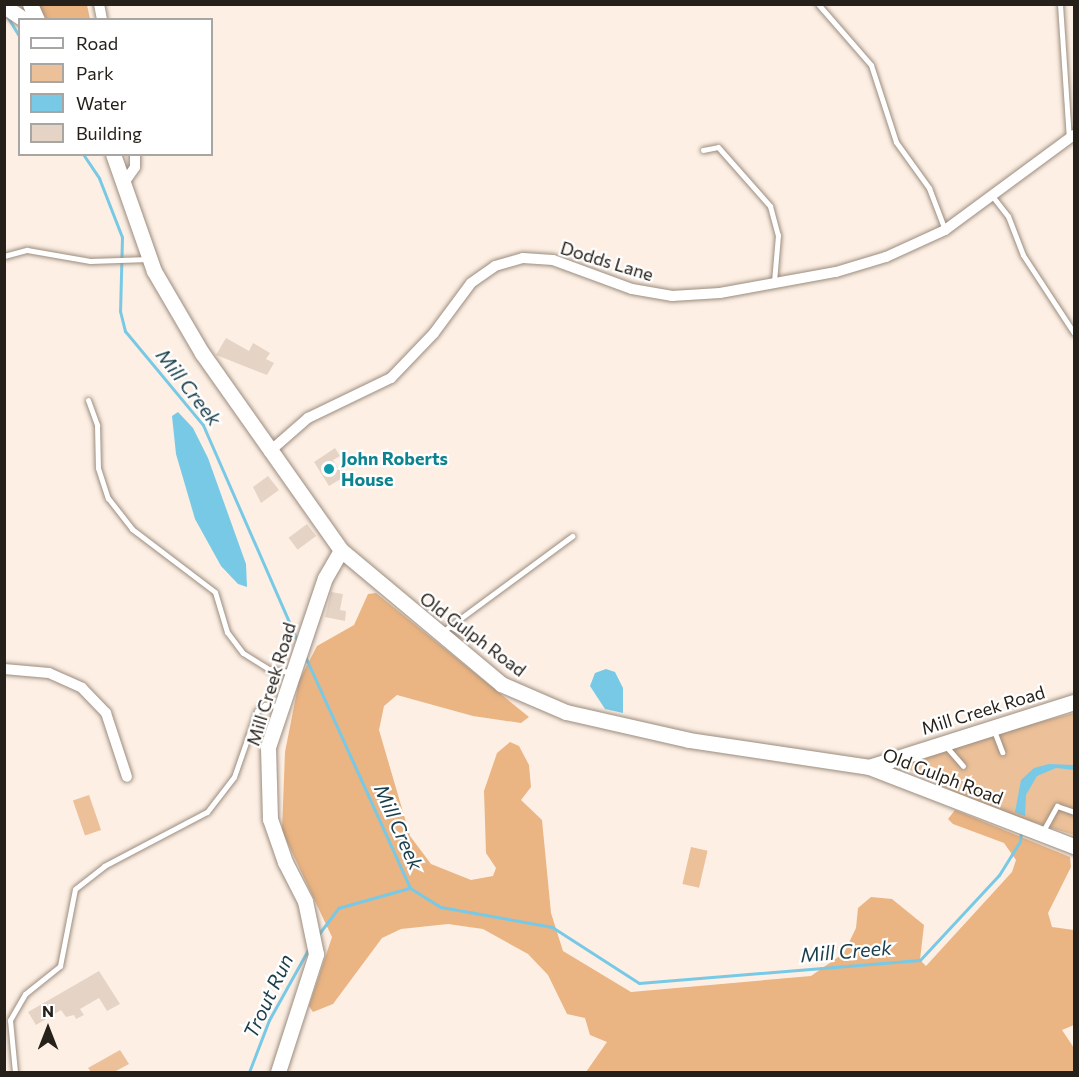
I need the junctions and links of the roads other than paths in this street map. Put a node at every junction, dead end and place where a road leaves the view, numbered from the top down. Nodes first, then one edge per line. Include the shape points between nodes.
1 (30, 4) edge
2 (818, 4) edge
3 (1060, 4) edge
4 (4, 6) edge
5 (22, 18) edge
6 (36, 18) edge
7 (1072, 137) edge
8 (703, 150) dead end
9 (113, 156) edge
10 (135, 156) edge
11 (124, 183) junction
12 (993, 197) junction
13 (945, 230) junction
14 (4, 256) edge
15 (150, 259) junction
16 (774, 284) junction
17 (1074, 333) edge
18 (88, 400) dead end
19 (269, 452) junction
20 (572, 536) dead end
21 (341, 550) junction
22 (444, 631) junction
23 (464, 634) dead end
24 (297, 667) junction
25 (4, 669) edge
26 (1074, 702) edge
27 (282, 707) junction
28 (993, 728) junction
29 (943, 743) junction
30 (1002, 752) dead end
31 (963, 766) dead end
32 (869, 767) junction
33 (128, 777) dead end
34 (1074, 812) edge
35 (1029, 830) junction
36 (1074, 846) edge
37 (15, 1072) edge
38 (278, 1072) edge

1 - 6 street
2 - 13 lane via 871,65 896,142 929,188
3 - 7 lane
4 - 5 street
7 - 12 street, Dodds Lane
8 - 16 lane via 718,147 770,206 778,235
9 - 11 street, Old Gulph Road
10 - 11 street via 135,167
11 - 15 street, Old Gulph Road
12 - 13 street, Dodds Lane
12 - 17 lane via 1008,216 1023,255
13 - 16 street, Dodds Lane via 859,266
14 - 15 lane via 27,250 113,260
15 - 19 street, Old Gulph Road via 202,353
16 - 19 street, Dodds Lane via 672,296 632,289 553,260 509,261 471,283 413,357 391,378 308,418
18 - 24 lane via 97,424 102,488 120,514 144,539 215,592 227,632 243,653 269,669
19 - 21 street, Old Gulph Road
20 - 22 lane
21 - 22 street, Old Gulph Road
21 - 24 street, Mill Creek Road via 325,578
22 - 23 lane
22 - 32 street, Old Gulph Road via 501,684 567,712 689,740
24 - 27 street, Mill Creek Road
25 - 33 street via 49,674 81,688 106,713
26 - 28 street, Mill Creek Road
27 - 37 lane via 265,705 257,711 234,777 207,812 104,866 75,889 60,966 25,994 10,1020
27 - 38 street, Mill Creek Road via 268,747 270,819 285,862 305,901 316,954
28 - 29 street, Mill Creek Road
28 - 30 lane
29 - 31 lane
29 - 32 street, Mill Creek Road
32 - 35 street, Old Gulph Road
34 - 35 lane via 1057,806
35 - 36 street, Old Gulph Road

